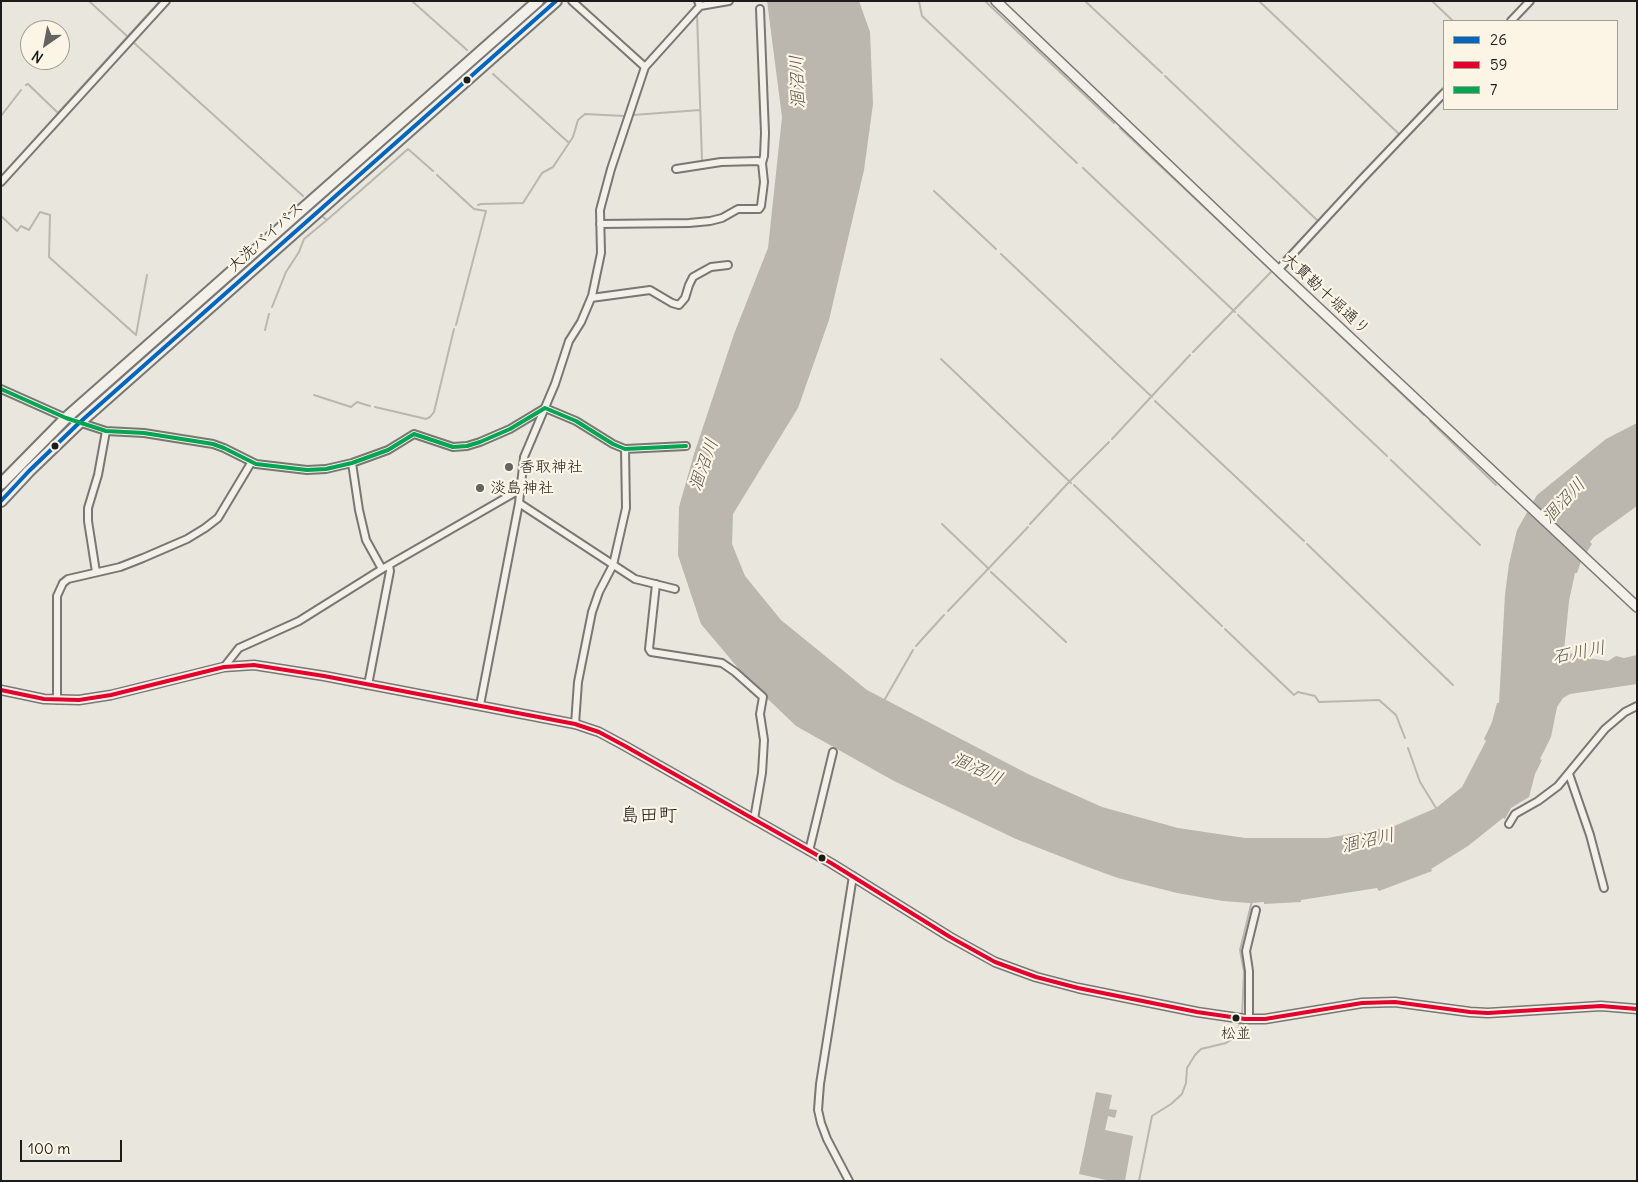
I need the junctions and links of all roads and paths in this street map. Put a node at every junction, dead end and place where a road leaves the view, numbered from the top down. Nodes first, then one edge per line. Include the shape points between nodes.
1 (166, 1) edge
2 (538, 1) edge
3 (556, 1) edge
4 (572, 1) edge
5 (729, 1) edge
6 (996, 1) edge
7 (1530, 1) edge
8 (699, 4) edge
9 (760, 9) dead end
10 (1512, 20) edge
11 (645, 67) junction
12 (1443, 94) edge
13 (762, 163) junction
14 (676, 169) dead end
15 (1, 182) edge
16 (600, 224) junction
17 (728, 265) dead end
18 (1278, 270) junction
19 (591, 298) junction
20 (1, 389) edge
21 (545, 408) junction
22 (66, 418) junction
23 (79, 423) junction
24 (106, 431) junction
25 (686, 446) dead end
26 (625, 448) junction
27 (251, 463) junction
28 (352, 463) junction
29 (1, 484) edge
30 (521, 489) junction
31 (1, 501) edge
32 (519, 503) junction
33 (389, 565) junction
34 (612, 565) junction
35 (382, 568) junction
36 (96, 572) junction
37 (656, 584) junction
38 (675, 589) dead end
39 (1637, 607) edge
40 (224, 667) junction
41 (368, 685) junction
42 (1, 690) edge
43 (57, 700) junction
44 (480, 705) junction
45 (1637, 706) edge
46 (575, 724) junction
47 (833, 752) dead end
48 (1569, 774) junction
49 (754, 819) junction
50 (1509, 824) dead end
51 (809, 851) junction
52 (853, 876) junction
53 (1604, 888) dead end
54 (1256, 910) dead end
55 (1637, 1009) edge
56 (1249, 1019) junction
57 (849, 1181) edge

1 - 15 street
2 - 22 highway, 大洗バイパス
3 - 23 highway, 大洗バイパス
4 - 11 street
5 - 8 street
6 - 18 main road, 大貫勘十堀通り
7 - 10 street
8 - 11 street
9 - 13 street
11 - 16 street via 609,177 600,210
12 - 18 street
13 - 14 street via 721,162
13 - 16 street via 764,182 759,209 738,209 722,218 689,223
16 - 19 street via 601,252
17 - 19 street via 711,267 693,278 686,298 679,305 650,290
18 - 39 main road, 大貫勘十堀通り
19 - 21 street via 569,341
20 - 22 street
21 - 26 street
21 - 28 street via 480,442 453,447 414,434 388,450
21 - 30 street via 524,457
22 - 23 street
22 - 29 highway, 大洗バイパス
23 - 24 street
23 - 31 highway, 大洗バイパス
24 - 27 street via 144,433 213,444
24 - 36 street via 88,508
25 - 26 street
26 - 34 street via 626,508
27 - 28 street via 307,470
27 - 36 street via 218,518 205,528 144,558
28 - 35 street via 366,540
30 - 32 street
30 - 33 street
32 - 34 street
32 - 44 street
33 - 35 street
33 - 41 street
34 - 37 street via 635,579
34 - 46 street via 592,612 578,682
35 - 40 street via 299,621 239,648
36 - 43 street via 63,583 58,596
37 - 38 street
37 - 49 street via 651,652 722,663 763,697 760,714 764,740 762,774
40 - 41 street via 267,666
40 - 43 street via 99,698
41 - 44 street
42 - 43 street
44 - 46 street
45 - 48 street via 1605,729
46 - 49 street via 610,737
47 - 51 street
48 - 50 street via 1552,791 1515,814
48 - 53 street
49 - 51 street
51 - 52 street
52 - 56 street via 975,952 1036,977 1197,1012
52 - 57 street via 818,1110
54 - 56 street via 1246,951
55 - 56 street via 1601,1006 1488,1013 1395,1002 1362,1003 1276,1018

